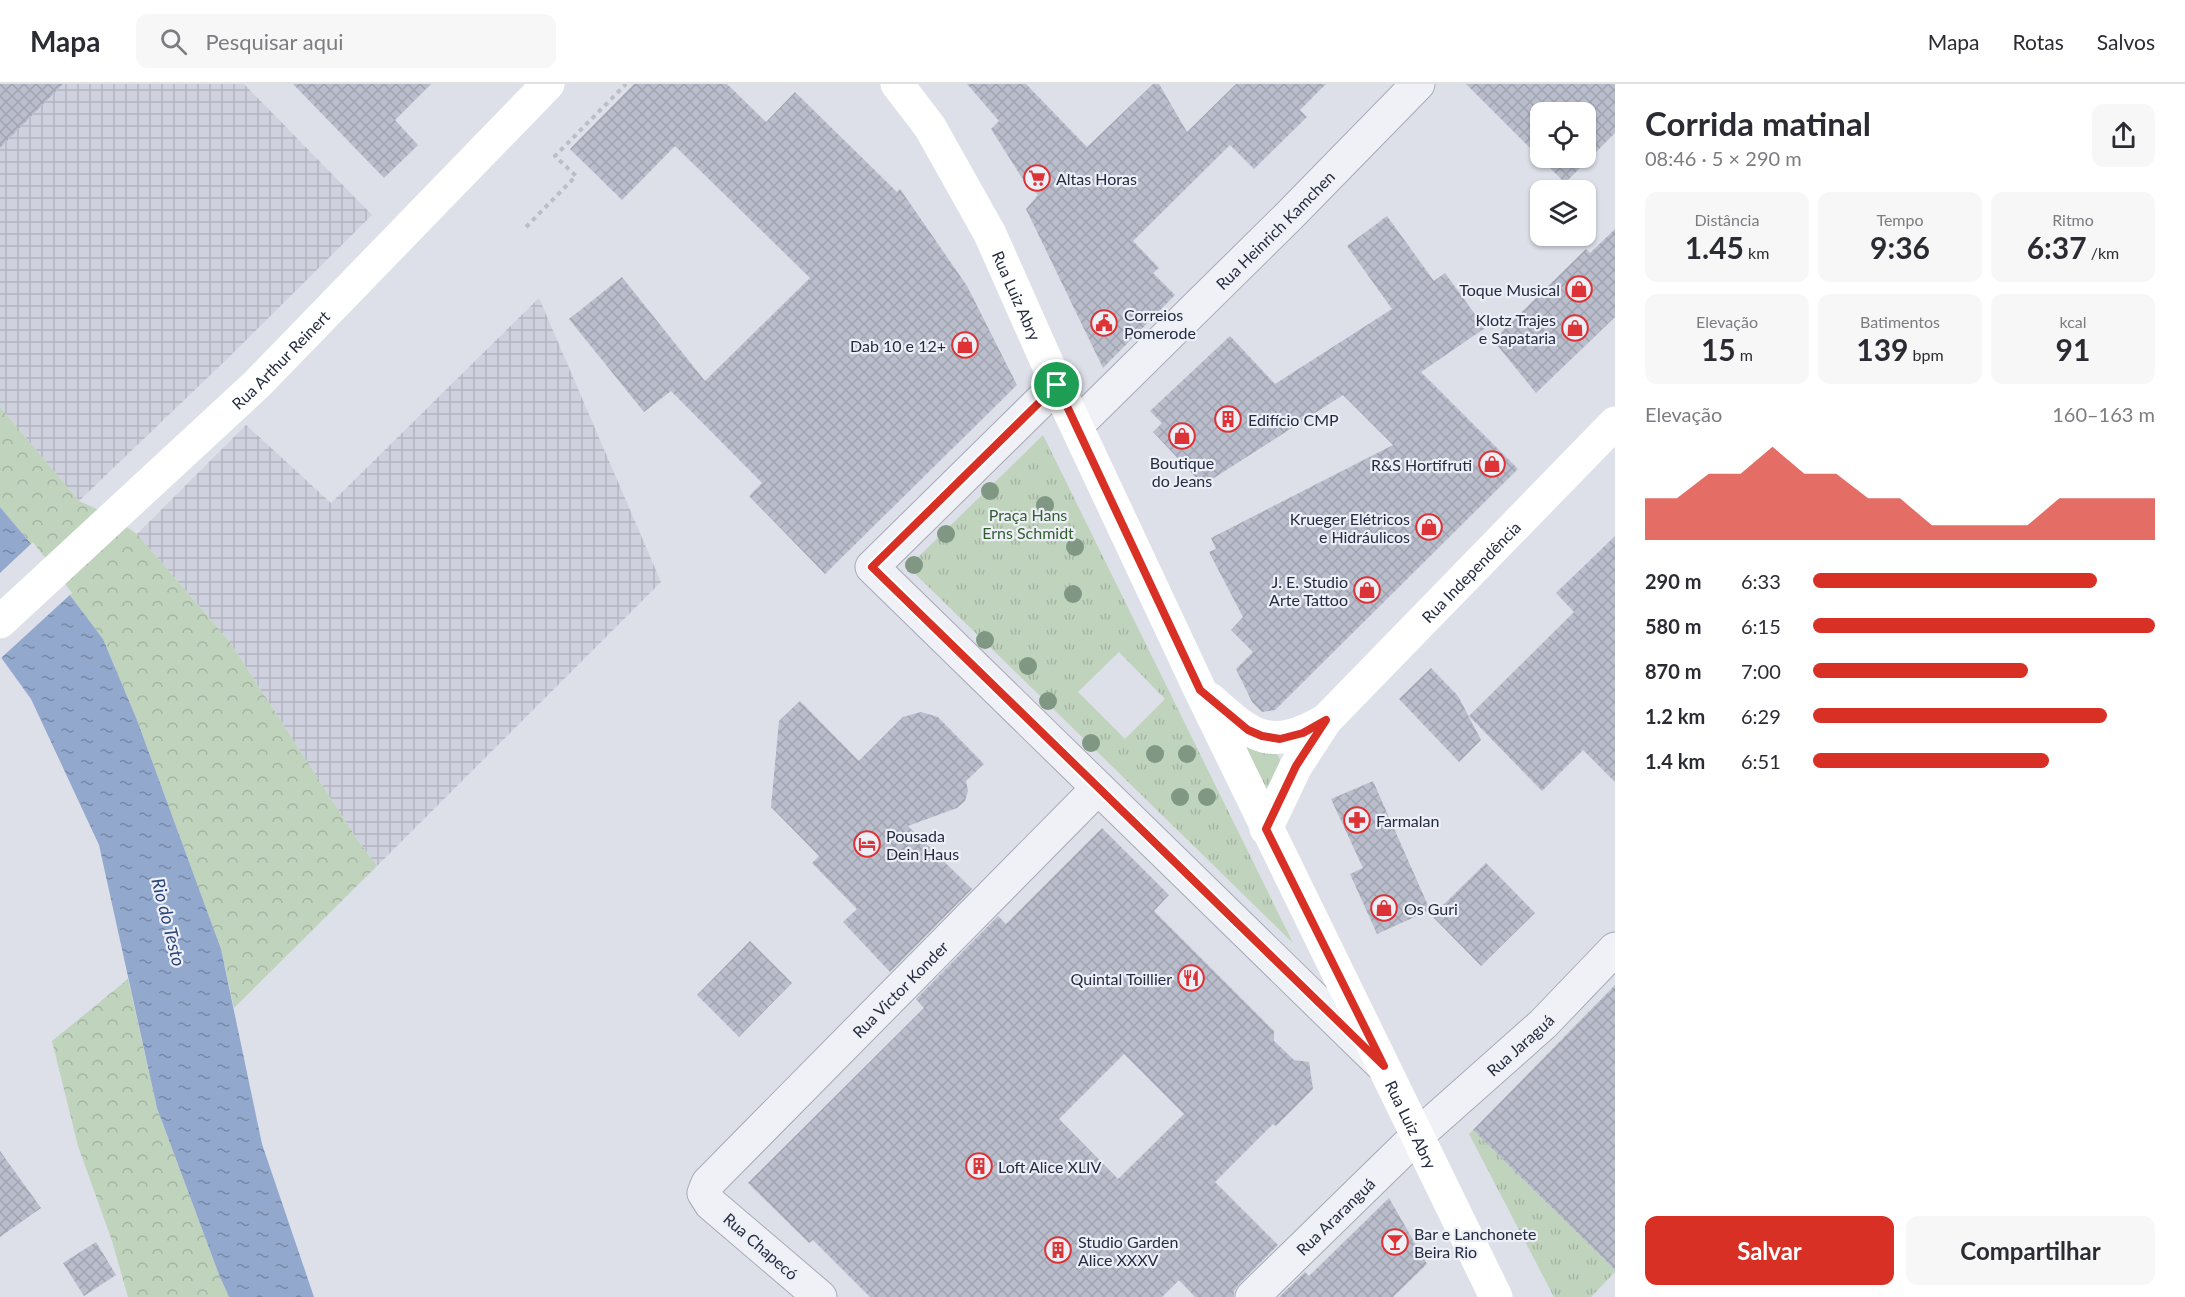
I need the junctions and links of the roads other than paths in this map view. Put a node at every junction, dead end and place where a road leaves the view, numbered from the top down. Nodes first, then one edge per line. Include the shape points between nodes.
1 (548, 84) edge
2 (897, 84) edge
3 (1418, 84) edge
4 (1057, 385) junction
5 (1615, 423) edge
6 (1077, 425) junction
7 (0, 622) edge
8 (1200, 690) junction
9 (1326, 720) junction
10 (1098, 788) junction
11 (1266, 829) junction
12 (1615, 949) edge
13 (1384, 1066) junction
14 (1418, 1135) junction
15 (704, 1194) joint
16 (820, 1297) edge
17 (1252, 1297) edge
18 (1496, 1297) edge

1 - 7 main road, Rua Arthur Reinert via 265,375
2 - 4 main road, Rua Luiz Abry via 930,127 990,234
3 - 6 street, Rua Heinrich Kamchen
4 - 6 main road, Rua Luiz Abry
4 - 10 street via 872,567
5 - 9 main road, Rua Independência
6 - 8 main road, Rua Luiz Abry
8 - 9 main road, Rua Independência via 1248,730 1262,736 1280,739 1303,733
8 - 11 main road, Rua Luiz Abry
9 - 11 main road, Rua Independência via 1296,766
10 - 13 street
10 - 15 street, Rua Victor Konder via 708,1183
11 - 13 main road, Rua Luiz Abry
12 - 14 street, Rua Jaraguá via 1542,1024
13 - 14 main road, Rua Luiz Abry
14 - 17 street, Rua Araranguá
14 - 18 main road, Rua Luiz Abry
15 - 16 street, Rua Chapecó

